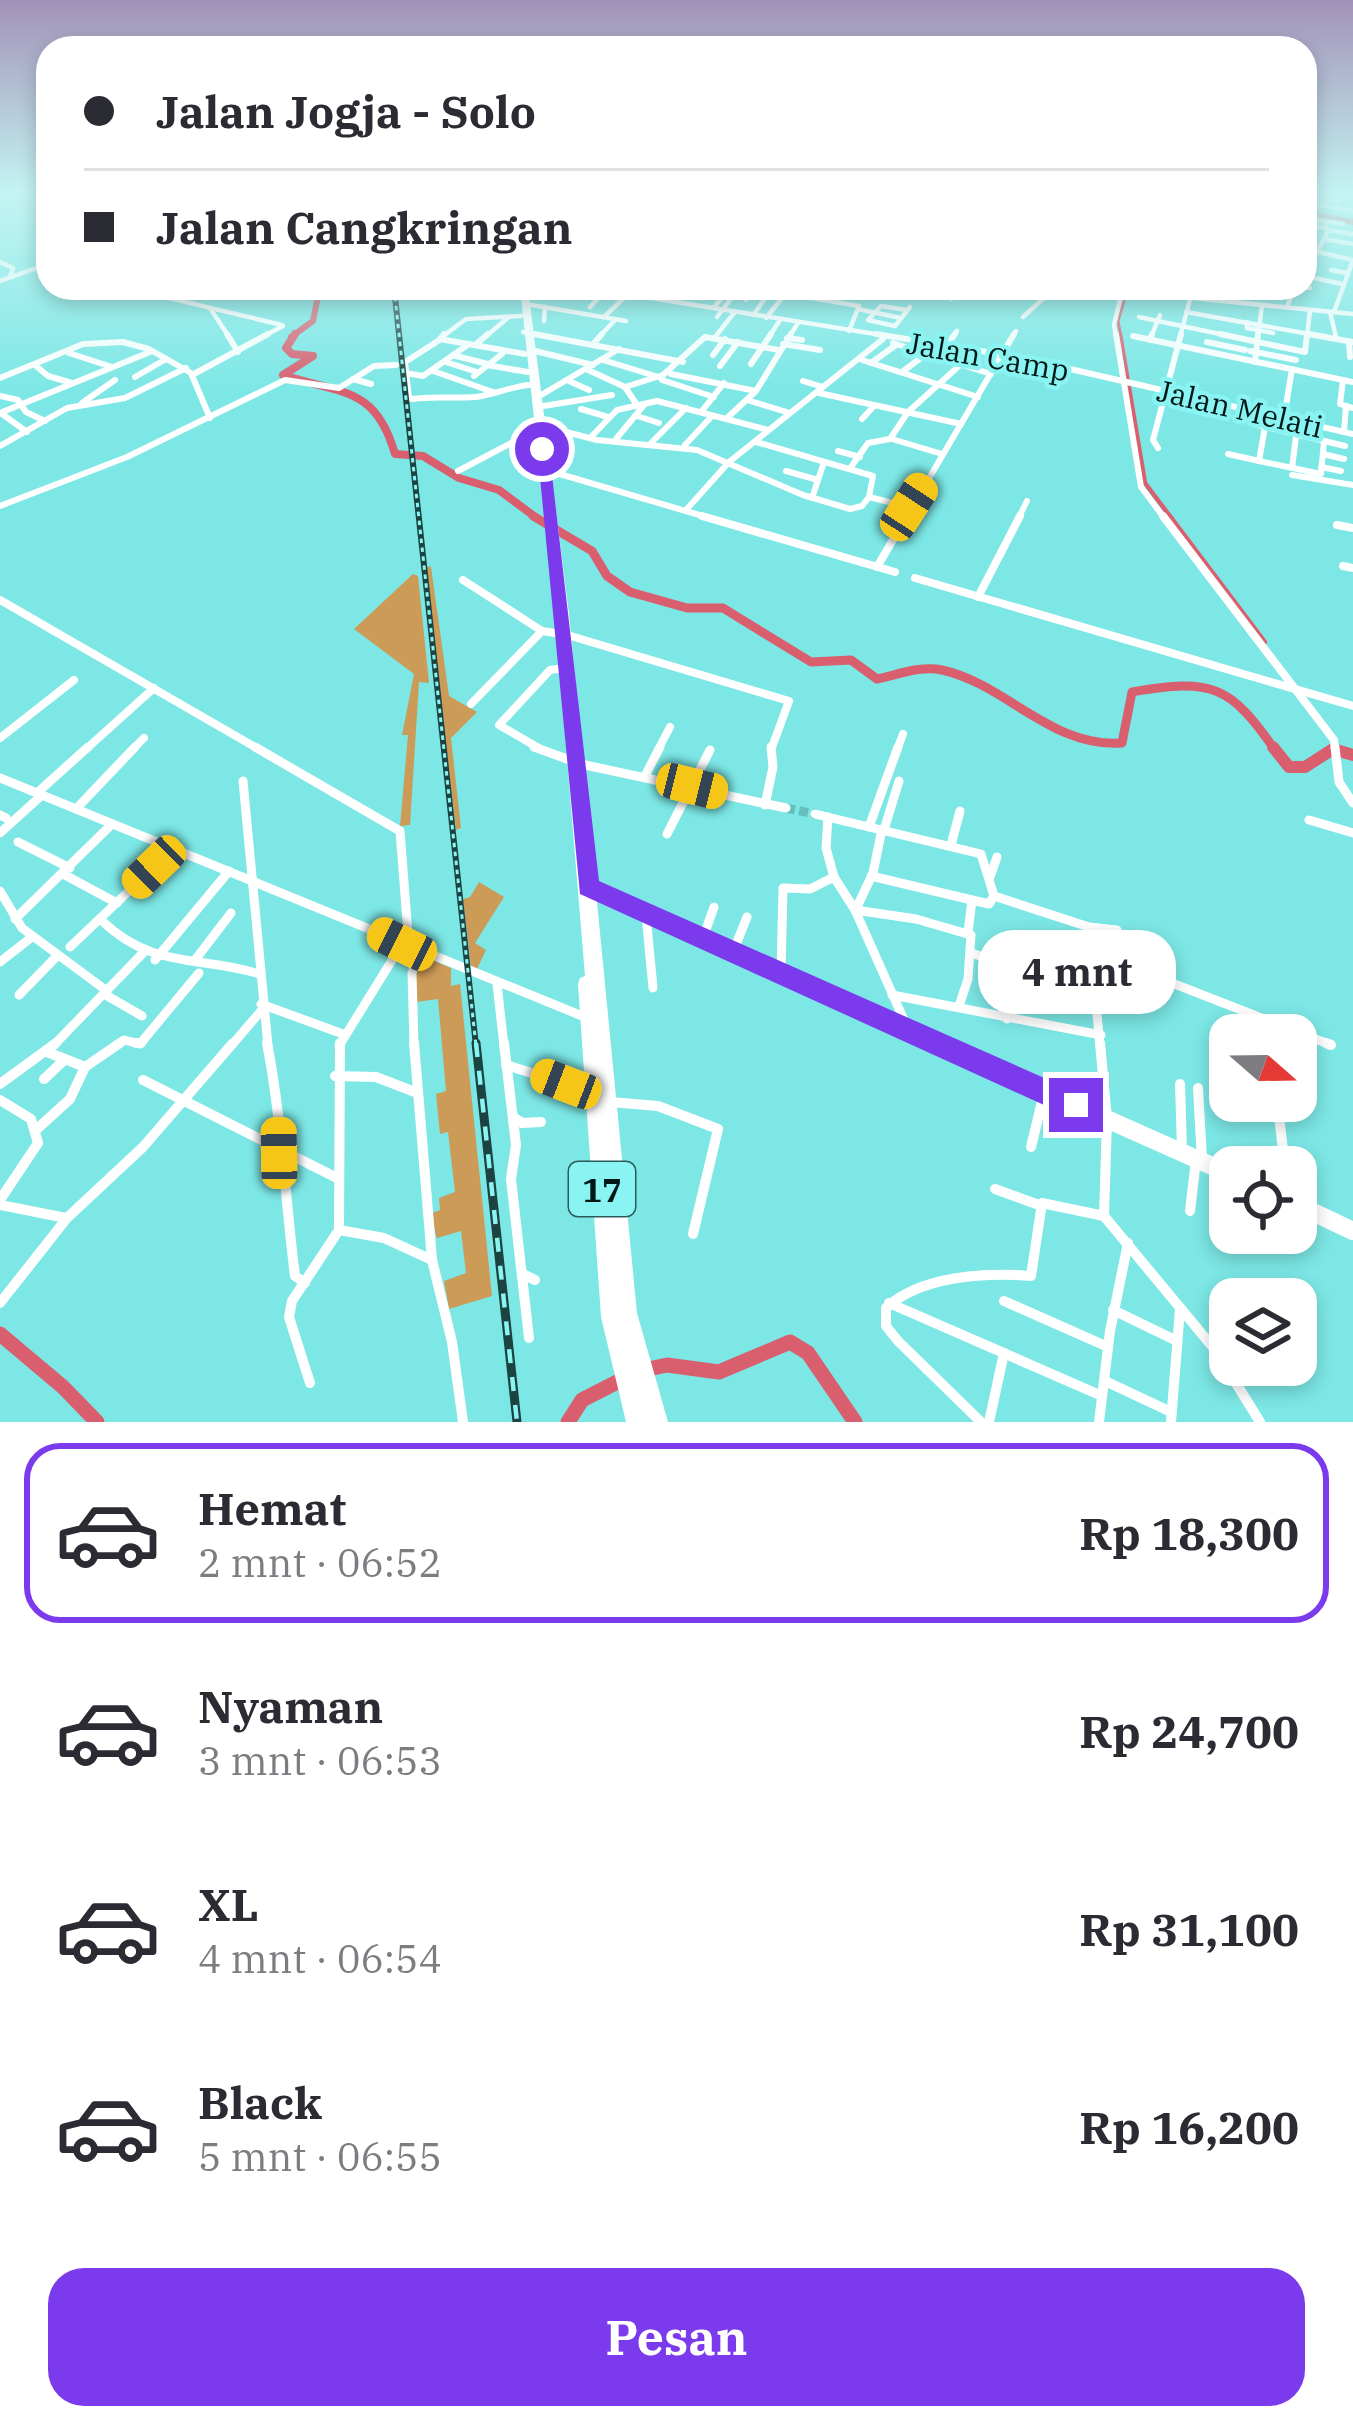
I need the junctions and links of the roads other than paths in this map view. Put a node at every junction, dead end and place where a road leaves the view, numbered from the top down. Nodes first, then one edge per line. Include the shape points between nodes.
1 (0, 262) edge
2 (1350, 267) edge
3 (36, 269) edge
4 (1331, 270) dead end
5 (9, 278) junction
6 (1317, 279) edge
7 (0, 281) edge
8 (1342, 284) junction
9 (1338, 296) junction
10 (1353, 299) edge
11 (178, 300) edge
12 (518, 300) edge
13 (596, 300) edge
14 (621, 300) edge
15 (661, 300) edge
16 (705, 300) edge
17 (721, 300) edge
18 (730, 300) edge
19 (757, 300) edge
20 (780, 300) edge
21 (832, 300) edge
22 (1042, 300) edge
23 (1125, 300) edge
24 (1189, 300) edge
25 (1219, 300) edge
26 (1290, 300) edge
27 (1237, 302) junction
28 (1262, 304) junction
29 (699, 306) junction
30 (208, 307) junction
31 (545, 307) junction
32 (590, 307) dead end
33 (1287, 307) junction
34 (713, 309) junction
35 (859, 309) junction
36 (722, 310) junction
37 (1310, 310) junction
38 (1238, 311) dead end
39 (519, 312) junction
40 (735, 312) junction
41 (874, 312) junction
42 (1186, 312) junction
43 (1332, 312) junction
44 (1353, 314) edge
45 (753, 315) junction
46 (1225, 316) junction
47 (604, 317) junction
48 (717, 317) dead end
49 (1023, 317) dead end
50 (1138, 317) dead end
51 (766, 318) junction
52 (1158, 318) junction
53 (616, 319) junction
54 (780, 320) junction
55 (544, 321) dead end
56 (626, 321) dead end
57 (798, 323) junction
58 (1184, 328) junction
59 (849, 331) junction
60 (958, 331) dead end
61 (1016, 331) dead end
62 (526, 332) junction
63 (1209, 332) junction
64 (1235, 333) dead end
65 (1273, 333) dead end
66 (1310, 333) junction
67 (1261, 334) junction
68 (869, 335) junction
69 (1223, 335) junction
70 (715, 337) junction
71 (1132, 337) dead end
72 (1336, 338) junction
73 (441, 339) junction
74 (725, 339) junction
75 (883, 339) junction
76 (585, 340) junction
77 (802, 340) dead end
78 (967, 340) dead end
79 (1150, 340) junction
80 (1351, 341) edge
81 (595, 342) junction
82 (738, 342) junction
83 (1207, 342) junction
84 (473, 344) junction
85 (783, 344) junction
86 (897, 344) junction
87 (763, 346) junction
88 (945, 346) junction
89 (1178, 346) junction
90 (620, 348) junction
91 (962, 349) junction
92 (820, 350) dead end
93 (152, 351) junction
94 (427, 351) junction
95 (1204, 351) junction
96 (1251, 351) junction
97 (1298, 351) junction
98 (66, 352) junction
99 (238, 352) junction
100 (528, 352) junction
101 (980, 352) junction
102 (503, 353) junction
103 (926, 354) junction
104 (713, 355) dead end
105 (1002, 355) junction
106 (455, 356) junction
107 (654, 356) junction
108 (566, 357) junction
109 (1350, 357) dead end
110 (167, 358) junction
111 (604, 360) junction
112 (1296, 360) junction
113 (938, 361) junction
114 (446, 362) junction
115 (685, 362) junction
116 (867, 362) junction
117 (1256, 362) junction
118 (401, 364) junction
119 (751, 364) dead end
120 (488, 365) junction
121 (36, 366) junction
122 (720, 366) dead end
123 (591, 367) junction
124 (911, 367) junction
125 (964, 367) junction
126 (113, 368) junction
127 (633, 369) junction
128 (1293, 369) junction
129 (432, 370) junction
130 (189, 371) junction
131 (99, 373) junction
132 (406, 373) junction
133 (901, 373) junction
134 (991, 374) junction
135 (135, 376) dead end
136 (0, 378) edge
137 (528, 378) junction
138 (351, 379) junction
139 (922, 379) junction
140 (111, 380) junction
141 (568, 380) junction
142 (612, 380) junction
143 (667, 380) junction
144 (1343, 380) junction
145 (802, 381) dead end
146 (14, 382) dead end
147 (1128, 382) junction
148 (1353, 382) edge
149 (76, 383) junction
150 (371, 384) dead end
151 (938, 384) junction
152 (96, 386) dead end
153 (723, 386) junction
154 (589, 390) dead end
155 (821, 390) junction
156 (628, 391) junction
157 (1167, 391) junction
158 (139, 392) junction
159 (494, 393) junction
160 (1, 395) edge
161 (751, 396) junction
162 (978, 397) junction
163 (712, 399) junction
164 (537, 402) junction
165 (81, 403) junction
166 (641, 404) junction
167 (875, 405) junction
168 (21, 406) junction
169 (608, 406) dead end
170 (687, 407) junction
171 (1349, 407) edge
172 (621, 408) junction
173 (580, 409) dead end
174 (736, 409) junction
175 (702, 411) junction
176 (908, 412) junction
177 (1, 413) edge
178 (791, 413) junction
179 (637, 416) junction
180 (712, 416) junction
181 (608, 417) junction
182 (210, 418) junction
183 (726, 418) junction
184 (1284, 418) junction
185 (862, 419) dead end
186 (45, 421) junction
187 (1298, 421) junction
188 (659, 423) dead end
189 (961, 424) junction
190 (1254, 424) dead end
191 (1265, 427) junction
192 (537, 428) junction
193 (768, 430) junction
194 (27, 432) junction
195 (1348, 432) edge
196 (872, 433) dead end
197 (1295, 434) junction
198 (590, 438) junction
199 (887, 439) junction
200 (615, 441) junction
201 (1324, 441) junction
202 (651, 442) junction
203 (756, 442) junction
204 (0, 446) edge
205 (683, 446) junction
206 (1345, 446) dead end
207 (1158, 448) dead end
208 (838, 451) dead end
209 (942, 454) junction
210 (1228, 454) dead end
211 (1323, 454) junction
212 (540, 457) junction
213 (860, 457) junction
214 (521, 458) dead end
215 (1344, 459) dead end
216 (1259, 461) junction
217 (729, 462) junction
218 (823, 465) junction
219 (851, 467) junction
220 (1322, 467) junction
221 (458, 471) dead end
222 (786, 471) dead end
223 (1292, 471) junction
224 (1341, 471) dead end
225 (818, 480) junction
226 (1353, 485) edge
227 (869, 497) junction
228 (812, 498) junction
229 (1027, 501) dead end
230 (0, 506) edge
231 (909, 507) junction
232 (686, 510) junction
233 (1337, 525) dead end
234 (1353, 528) edge
235 (878, 567) junction
236 (896, 572) dead end
237 (915, 578) dead end
238 (463, 580) dead end
239 (978, 597) junction
240 (0, 600) edge
241 (554, 633) junction
242 (558, 669) junction
243 (74, 680) dead end
244 (154, 688) junction
245 (1298, 690) junction
246 (471, 704) dead end
247 (1353, 706) edge
248 (670, 727) dead end
249 (903, 734) dead end
250 (0, 738) edge
251 (144, 738) dead end
252 (710, 750) dead end
253 (572, 761) junction
254 (645, 776) junction
255 (0, 778) edge
256 (899, 781) dead end
257 (243, 782) dead end
258 (692, 786) junction
259 (39, 794) junction
260 (1353, 803) edge
261 (765, 805) junction
262 (786, 808) tunnel mouth
263 (76, 809) junction
264 (960, 811) dead end
265 (815, 814) tunnel mouth
266 (828, 817) junction
267 (1309, 820) dead end
268 (112, 824) junction
269 (869, 826) junction
270 (883, 829) junction
271 (0, 833) edge
272 (1353, 833) edge
273 (667, 834) dead end
274 (18, 842) dead end
275 (951, 845) junction
276 (173, 848) junction
277 (997, 857) dead end
278 (66, 871) junction
279 (229, 871) junction
280 (872, 876) junction
281 (834, 877) junction
282 (988, 878) junction
283 (252, 880) junction
284 (583, 887) junction
285 (0, 891) edge
286 (994, 896) junction
287 (972, 900) junction
288 (117, 903) junction
289 (714, 907) dead end
290 (855, 910) junction
291 (231, 913) dead end
292 (646, 913) junction
293 (747, 917) dead end
294 (15, 920) junction
295 (101, 920) junction
296 (1089, 927) junction
297 (1117, 930) dead end
298 (968, 933) junction
299 (32, 937) junction
300 (702, 939) junction
301 (70, 947) dead end
302 (411, 947) junction
303 (1090, 951) junction
304 (143, 952) junction
305 (733, 953) junction
306 (971, 953) junction
307 (57, 956) junction
308 (154, 960) junction
309 (0, 962) edge
310 (1009, 965) junction
311 (197, 967) junction
312 (781, 972) junction
313 (260, 974) junction
314 (1043, 976) dead end
315 (496, 982) junction
316 (653, 988) dead end
317 (514, 989) junction
318 (105, 992) junction
319 (19, 995) dead end
320 (892, 995) junction
321 (264, 1006) junction
322 (958, 1006) junction
323 (503, 1012) junction
324 (142, 1016) dead end
325 (595, 1018) junction
326 (1007, 1018) junction
327 (908, 1029) junction
328 (343, 1034) junction
329 (1101, 1035) junction
330 (1331, 1045) dead end
331 (47, 1052) junction
332 (64, 1060) junction
333 (506, 1065) junction
334 (85, 1067) junction
335 (335, 1076) junction
336 (44, 1079) dead end
337 (143, 1080) dead end
338 (0, 1084) edge
339 (566, 1084) dead end
340 (1180, 1084) dead end
341 (1198, 1088) dead end
342 (1045, 1091) junction
343 (416, 1092) junction
344 (184, 1098) junction
345 (0, 1100) edge
346 (607, 1102) junction
347 (512, 1115) junction
348 (1107, 1119) junction
349 (541, 1122) dead end
350 (37, 1129) junction
351 (1031, 1147) dead end
352 (279, 1153) junction
353 (1194, 1157) junction
354 (1209, 1164) edge
355 (337, 1178) junction
356 (995, 1189) dead end
357 (0, 1202) edge
358 (1039, 1205) junction
359 (1190, 1211) dead end
360 (1317, 1214) edge
361 (1104, 1216) junction
362 (67, 1218) junction
363 (339, 1230) junction
364 (1353, 1231) edge
365 (694, 1234) dead end
366 (1128, 1243) junction
367 (432, 1260) junction
368 (305, 1283) junction
369 (1004, 1301) dead end
370 (0, 1303) edge
371 (889, 1303) junction
372 (1181, 1307) junction
373 (1113, 1310) junction
374 (529, 1338) dead end
375 (1175, 1340) junction
376 (1108, 1347) junction
377 (1004, 1353) junction
378 (627, 1356) junction
379 (1104, 1381) junction
380 (310, 1383) dead end
381 (1102, 1396) junction
382 (644, 1414) edge
383 (1170, 1416) edge
384 (463, 1422) edge
385 (985, 1422) edge
386 (1099, 1422) edge
387 (1260, 1422) edge

1 - 5 street via 13,268
2 - 4 street
2 - 8 street
3 - 5 street
5 - 7 street
6 - 8 street
8 - 9 street
9 - 10 street
9 - 43 street
11 - 30 street
12 - 39 highway, 17
13 - 32 street
14 - 47 street
15 - 29 street, Jalan Camp
16 - 29 street
17 - 34 street
18 - 36 street
19 - 45 street
20 - 51 street
21 - 35 street
22 - 49 street
23 - 147 street via 1114,325
24 - 42 street
25 - 27 street
26 - 33 street
27 - 28 street
27 - 38 street
28 - 33 street
28 - 67 street
29 - 34 street, Jalan Camp
30 - 99 street
30 - 99 street via 282,325
31 - 39 street
31 - 47 street
31 - 55 street
33 - 37 street
34 - 36 street, Jalan Camp
35 - 41 street
35 - 59 street
36 - 40 street, Jalan Camp
36 - 48 street
37 - 43 street
37 - 66 street
39 - 62 highway, 17
39 - 73 street via 474,315
39 - 84 street
40 - 45 street, Jalan Camp
40 - 70 street
41 - 41 street via 882,305 908,308 895,326 869,321
42 - 46 street
42 - 58 street
43 - 44 street
43 - 72 street
45 - 51 street, Jalan Camp
46 - 67 street
46 - 69 street
47 - 53 street
50 - 52 street
51 - 54 street, Jalan Camp
52 - 58 street
52 - 79 street
53 - 56 street
53 - 81 street
54 - 57 street, Jalan Camp
54 - 87 street
57 - 59 street, Jalan Camp
57 - 85 street
58 - 63 street
58 - 89 street
59 - 68 street, Jalan Camp
60 - 88 street
61 - 105 street
62 - 76 street
62 - 100 highway, 17
63 - 69 street
63 - 83 street
64 - 67 street
65 - 67 street
66 - 67 street
66 - 72 street
66 - 97 street via 1308,351
67 - 69 street
67 - 96 street
67 - 97 street
68 - 75 street
68 - 88 street, Jalan Camp
70 - 74 street
70 - 115 street via 700,339
71 - 79 street
72 - 80 street
73 - 84 street
73 - 94 street
74 - 82 street
74 - 104 street
75 - 86 street
75 - 116 street
76 - 81 street
76 - 108 street
77 - 85 street
78 - 91 street
79 - 89 street
80 - 109 street
81 - 90 street
82 - 87 street
82 - 122 street
83 - 95 street
83 - 96 street
84 - 102 street
84 - 106 street
85 - 87 street
85 - 92 street
85 - 161 street
86 - 103 street
86 - 116 street
87 - 119 street
88 - 91 street, Jalan Camp
88 - 113 street
89 - 95 street
89 - 157 street
90 - 107 street
90 - 111 street
91 - 101 street, Jalan Camp
93 - 98 street via 123,342
93 - 110 street
93 - 126 street
94 - 106 street
94 - 118 street
95 - 117 street
96 - 112 street
96 - 117 street
97 - 112 street
98 - 121 street
98 - 126 street
99 - 130 street
100 - 102 street
100 - 108 street
100 - 137 highway, 17
100 - 164 highway, 17
101 - 105 street, Jalan Camp
101 - 125 street
102 - 120 street
103 - 113 street
103 - 124 street
105 - 134 street
105 - 147 street, Jalan Camp
106 - 114 street
106 - 120 street
107 - 115 street
107 - 127 street
108 - 123 street
110 - 130 street
110 - 135 street
111 - 123 street
111 - 127 street
112 - 128 street
113 - 125 street
114 - 120 street via 476,374
114 - 129 street
115 - 143 street
116 - 133 street
116 - 155 street
117 - 128 street
118 - 132 street
118 - 138 street
120 - 137 street
121 - 136 street
121 - 149 street
123 - 141 street
123 - 142 street
124 - 133 street
124 - 139 street via 928,373
125 - 134 street
125 - 151 street
126 - 131 street
127 - 142 street
127 - 143 street
128 - 144 street
128 - 184 street
129 - 132 street
129 - 159 street
130 - 158 street
130 - 182 street
131 - 140 street
131 - 149 street
132 - 159 street via 410,398
133 - 139 street
134 - 162 street
136 - 146 street
137 - 159 street
137 - 192 highway, 17
138 - 150 street
138 - 182 street via 333,388 288,379
139 - 151 street
140 - 158 street
140 - 165 street
141 - 154 street
141 - 164 street
142 - 156 street
143 - 153 street
143 - 156 street
143 - 163 street
144 - 148 street
144 - 171 street via 1340,404
145 - 155 street
147 - 157 street, Jalan Melati
147 - 245 street via 1145,488
149 - 152 street
149 - 168 street
151 - 162 street
151 - 176 street
153 - 161 street
153 - 163 street
155 - 167 street
155 - 178 street
156 - 166 street
157 - 184 street, Jalan Melati
157 - 207 street
158 - 165 street via 99,406
160 - 168 street
161 - 174 street
161 - 178 street
162 - 189 street
163 - 174 street
163 - 175 street
164 - 172 street via 614,398
164 - 192 highway, 17
165 - 186 street
166 - 170 street
166 - 172 street
166 - 179 street
167 - 176 street
167 - 185 street
168 - 177 street
168 - 186 street
169 - 172 street
170 - 175 street
170 - 202 street
171 - 195 street
172 - 181 street
173 - 181 street
174 - 183 street
175 - 180 street
176 - 189 street
176 - 199 street
177 - 194 street
178 - 193 street
179 - 188 street
179 - 200 street
180 - 183 street
180 - 205 street
181 - 198 street
182 - 230 street
183 - 193 street
184 - 187 street, Jalan Melati
186 - 194 street
187 - 195 street, Jalan Melati
187 - 197 street
189 - 209 street
190 - 191 street
191 - 197 street
191 - 216 street
192 - 198 street
192 - 212 highway, 17
192 - 221 street
193 - 203 street
194 - 204 street
196 - 199 street
197 - 201 street
197 - 223 street
198 - 200 street
199 - 209 street
199 - 213 street via 868,443
200 - 202 street
201 - 206 street
201 - 211 street
202 - 205 street
203 - 217 street
203 - 218 street
205 - 217 street
208 - 213 street
209 - 231 street
210 - 216 street
211 - 215 street
211 - 220 street
212 - 214 street
212 - 232 street
212 - 241 highway, 17
213 - 219 street
216 - 223 street
217 - 228 street
217 - 232 street
218 - 219 street
218 - 225 street
219 - 227 street via 874,476
220 - 223 street via 1321,475
220 - 224 street
222 - 225 street
223 - 226 street
225 - 228 street
227 - 228 street via 854,509
227 - 231 street
229 - 239 street
231 - 235 street
232 - 235 street
233 - 234 street
235 - 236 street
237 - 239 street
238 - 241 street
239 - 245 street
240 - 244 street
241 - 242 highway, 17
241 - 246 street
241 - 253 highway, 17
241 - 261 street via 789,701 770,747
242 - 253 highway, 17
242 - 253 street via 499,724
243 - 250 street
244 - 259 street
244 - 302 street via 400,831
245 - 247 street
245 - 260 street via 1330,739 1339,782
248 - 254 street
249 - 269 street
251 - 263 street
252 - 258 street
253 - 254 street
253 - 284 highway, 17
254 - 258 street
255 - 259 street
256 - 270 street
257 - 283 street
258 - 261 street
258 - 273 street
259 - 263 street
259 - 271 street
261 - 262 street
263 - 268 street
264 - 275 street
265 - 266 street
266 - 269 street
266 - 281 street
267 - 272 street
268 - 276 street
268 - 278 street
269 - 270 street
270 - 275 street
270 - 280 street
274 - 278 street
275 - 282 street via 982,855
276 - 279 street
276 - 288 street
277 - 282 street
278 - 288 street
278 - 294 street
279 - 283 street
279 - 308 street
280 - 287 street
280 - 290 street
281 - 290 street
281 - 312 street via 809,890 783,888
282 - 286 street
283 - 302 street
283 - 313 street
284 - 292 main road
284 - 325 highway, 17
285 - 294 street
286 - 287 street via 989,904
286 - 296 street
287 - 298 street
288 - 295 street
289 - 300 street
290 - 298 street
290 - 320 street
291 - 311 street
292 - 300 main road
292 - 316 street
293 - 305 street
294 - 299 street
295 - 301 street
295 - 304 street
296 - 297 street
296 - 303 street
298 - 306 street
299 - 307 street
299 - 309 street
300 - 305 main road
302 - 315 street
302 - 328 street
302 - 343 street
303 - 329 street
303 - 330 street
304 - 308 street
304 - 318 street
305 - 312 main road
306 - 310 street
306 - 322 street
307 - 318 street
307 - 319 street
308 - 311 street
310 - 314 street
310 - 326 street
311 - 313 street via 218,961
311 - 334 street via 140,1044 124,1040
312 - 327 main road
313 - 321 street
315 - 317 street
315 - 323 street
317 - 323 street
317 - 325 street
318 - 324 street
318 - 331 street
320 - 322 street
320 - 327 street
321 - 328 street
321 - 344 street
321 - 352 street
322 - 326 street
323 - 333 street
325 - 346 highway, 17
325 - 378 highway, 17 via 613,1317
326 - 329 street
327 - 342 main road
328 - 335 street
329 - 348 street
331 - 332 street
331 - 338 street
332 - 334 street
332 - 336 street
333 - 339 street
333 - 347 street
334 - 350 street via 70,1099
335 - 343 street via 376,1077
335 - 355 street
337 - 344 street
340 - 353 street
341 - 353 street
342 - 348 main road
342 - 351 street
343 - 367 street
344 - 352 street
344 - 362 street
345 - 350 street
346 - 365 street via 658,1106 718,1129
346 - 378 highway, 17
347 - 349 street
347 - 374 street
348 - 353 main road
348 - 361 street
350 - 357 street via 37,1147
352 - 355 street
352 - 368 street via 295,1276
353 - 354 main road
353 - 359 street
355 - 363 street
356 - 358 street
357 - 362 street
358 - 361 street
358 - 371 street via 1031,1276 992,1274 904,1291
360 - 364 main road
361 - 366 street
362 - 370 street
363 - 367 street via 384,1238
363 - 368 street
366 - 372 street
366 - 373 street
367 - 384 street
368 - 380 street via 289,1317
369 - 376 street
371 - 377 street
371 - 385 street via 886,1326
372 - 375 street
372 - 387 street
373 - 375 street
373 - 376 street
375 - 383 street
376 - 379 street
377 - 381 street
377 - 385 street
378 - 382 highway, 17
379 - 381 street
379 - 383 street
381 - 386 street

